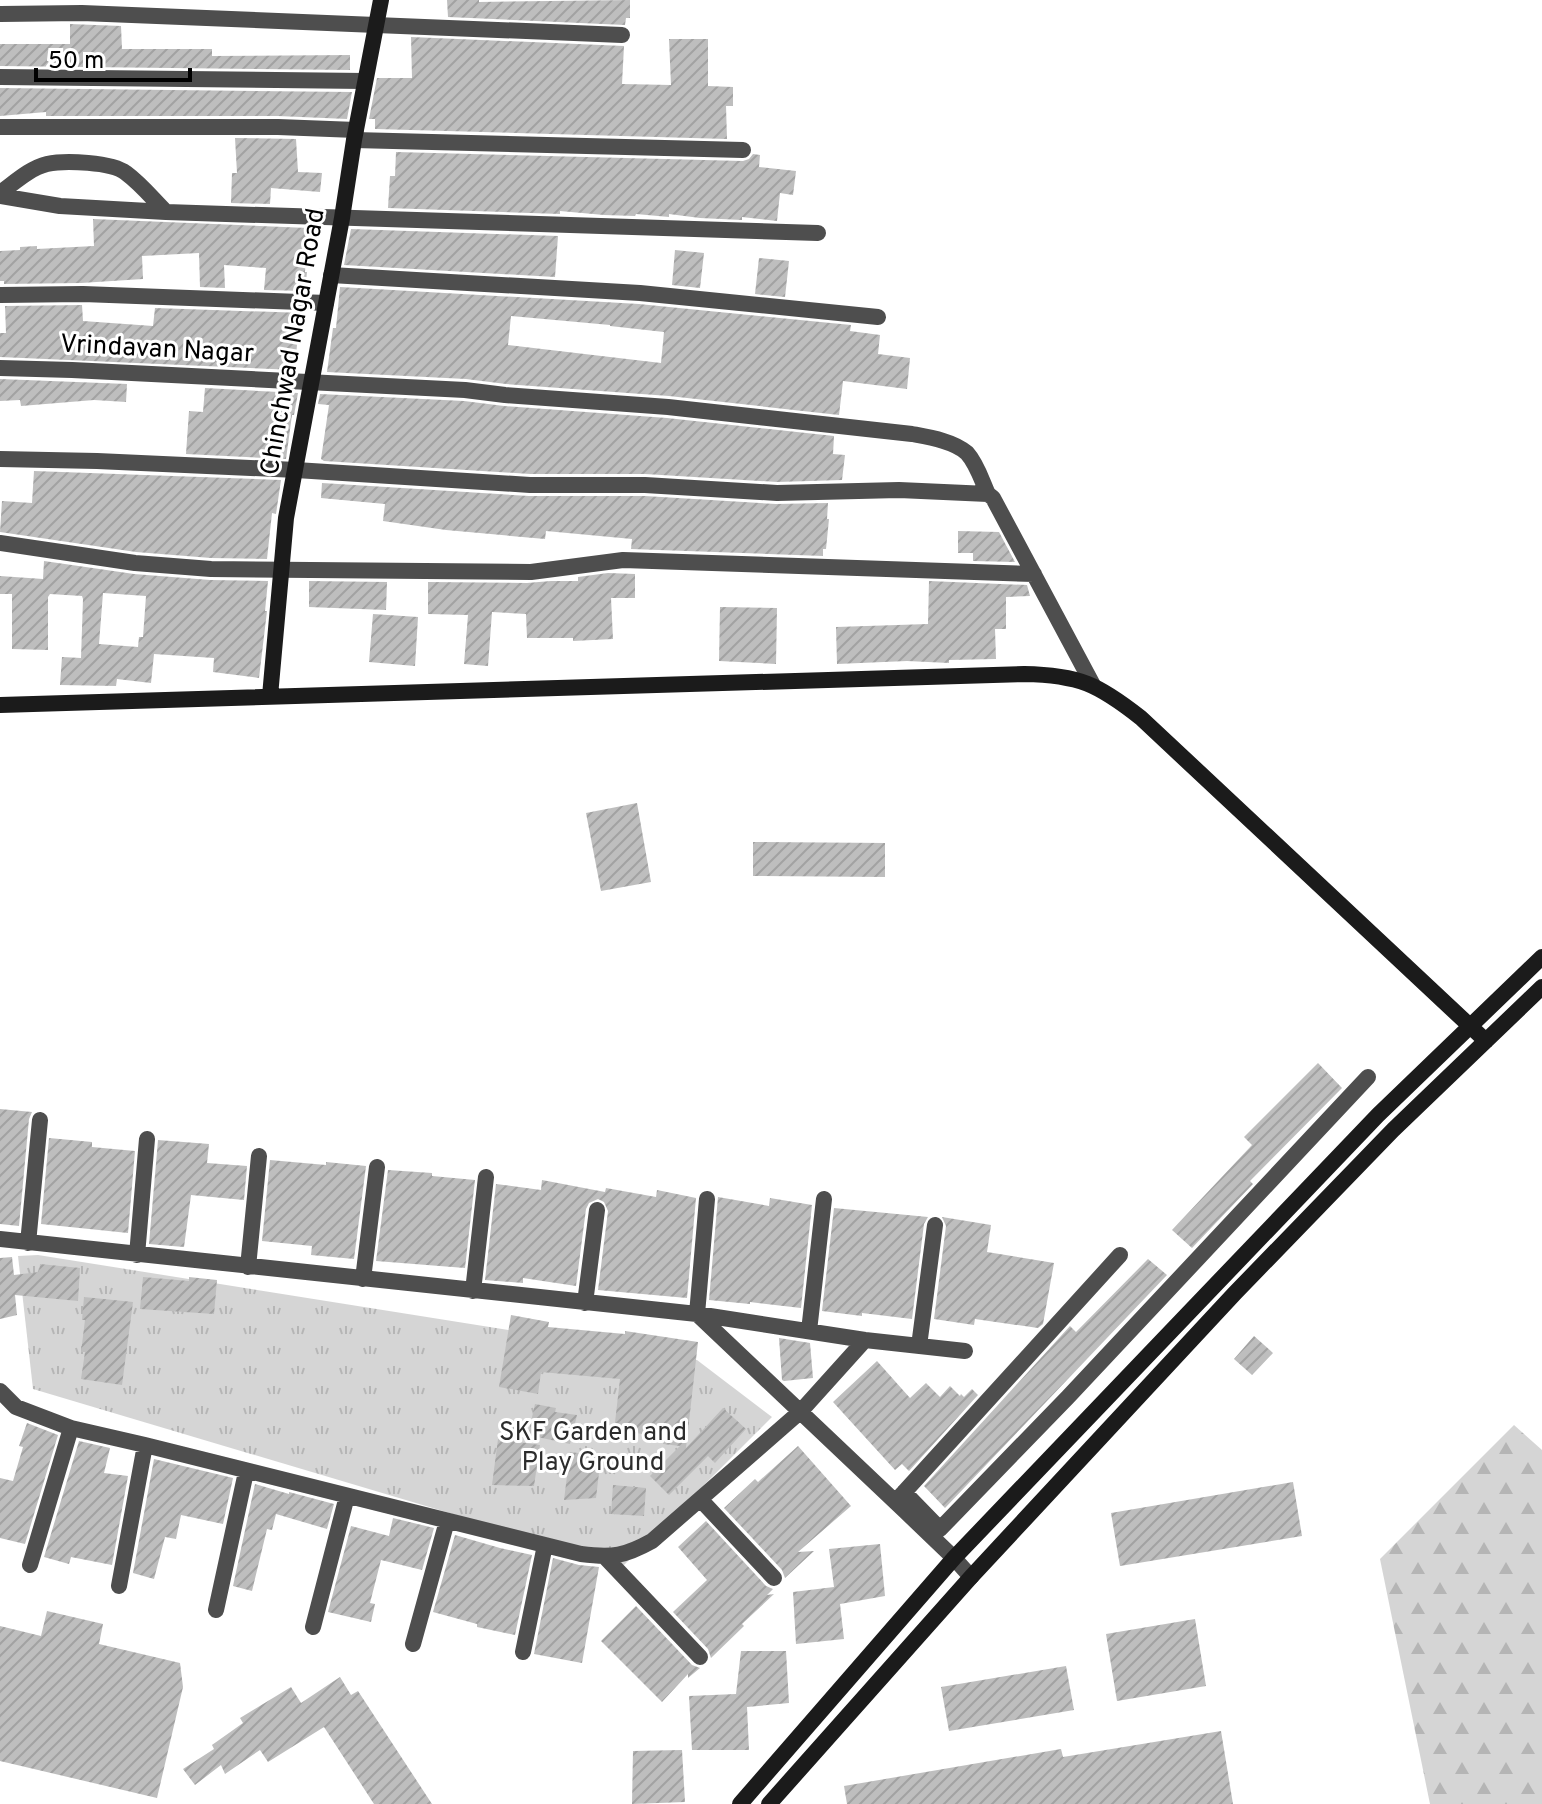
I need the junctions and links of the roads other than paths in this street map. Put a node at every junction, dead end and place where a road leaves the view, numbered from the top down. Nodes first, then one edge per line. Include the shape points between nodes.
1 (381, 0) edge
2 (0, 14) edge
3 (376, 25) junction
4 (622, 35) dead end
5 (0, 77) edge
6 (365, 81) junction
7 (0, 127) edge
8 (355, 135) junction
9 (743, 150) dead end
10 (0, 195) edge
11 (166, 212) junction
12 (342, 218) junction
13 (818, 233) dead end
14 (331, 275) junction
15 (0, 295) edge
16 (326, 303) junction
17 (878, 317) dead end
18 (0, 368) edge
19 (311, 381) junction
20 (0, 459) edge
21 (296, 470) junction
22 (988, 494) junction
23 (0, 543) edge
24 (282, 571) junction
25 (1034, 574) junction
26 (1093, 685) junction
27 (270, 696) junction
28 (0, 705) edge
29 (1542, 957) edge
30 (1542, 987) edge
31 (1471, 1026) junction
32 (1486, 1041) junction
33 (1368, 1077) dead end
34 (40, 1120) dead end
35 (147, 1139) dead end
36 (259, 1156) dead end
37 (377, 1167) dead end
38 (486, 1177) dead end
39 (707, 1199) dead end
40 (824, 1199) dead end
41 (597, 1210) dead end
42 (935, 1225) dead end
43 (0, 1239) edge
44 (28, 1243) junction
45 (137, 1255) junction
46 (1120, 1255) dead end
47 (248, 1267) junction
48 (363, 1279) junction
49 (473, 1291) junction
50 (585, 1303) junction
51 (697, 1314) junction
52 (809, 1331) junction
53 (865, 1340) junction
54 (919, 1346) junction
55 (965, 1351) dead end
56 (0, 1391) edge
57 (801, 1411) junction
58 (71, 1428) junction
59 (145, 1445) junction
60 (246, 1472) junction
61 (347, 1496) junction
62 (700, 1499) junction
63 (905, 1502) junction
64 (447, 1521) junction
65 (545, 1545) junction
66 (605, 1557) junction
67 (954, 1558) junction
68 (30, 1565) dead end
69 (971, 1577) junction
70 (774, 1578) dead end
71 (119, 1586) dead end
72 (216, 1610) dead end
73 (313, 1627) dead end
74 (413, 1644) dead end
75 (523, 1652) dead end
76 (700, 1657) dead end
77 (740, 1804) edge
78 (769, 1804) edge

1 - 3 street, Chinchwad Nagar Road
2 - 3 street
3 - 4 street
3 - 6 street, Chinchwad Nagar Road
5 - 6 street
6 - 8 street, Chinchwad Nagar Road
7 - 8 street via 278,127
8 - 9 street
8 - 12 street, Chinchwad Nagar Road
10 - 11 street via 60,206
10 - 11 street via 47,164 89,163 125,172
11 - 12 street
12 - 13 street
12 - 14 street, Chinchwad Nagar Road
14 - 16 street, Chinchwad Nagar Road
14 - 17 street via 640,293
15 - 16 street
16 - 19 street, Chinchwad Nagar Road
18 - 19 street, Vrindavan Nagar
19 - 21 street, Chinchwad Nagar Road
19 - 22 street, Vrindavan Nagar via 668,407 912,434 966,452
20 - 21 street
21 - 22 street via 530,485
21 - 24 street, Chinchwad Nagar Road
22 - 25 street, Vrindavan Nagar
23 - 24 street via 135,563
24 - 25 street via 531,572 623,560
24 - 27 street, Chinchwad Nagar Road
25 - 26 street, Vrindavan Nagar
26 - 27 street via 1051,674 1024,674
26 - 31 street via 1141,718
27 - 28 street
29 - 31 street
30 - 32 street
31 - 32 street
31 - 67 street via 1378,1115
32 - 69 street via 1235,1293
33 - 63 street via 940,1529
34 - 44 street
35 - 45 street
36 - 47 street
37 - 48 street
38 - 49 street
39 - 51 street
40 - 52 street
41 - 50 street
42 - 54 street
43 - 44 street
44 - 45 street
45 - 47 street
46 - 63 street
47 - 48 street
48 - 49 street
49 - 50 street
50 - 51 street
51 - 52 street
51 - 57 street
52 - 53 street
53 - 54 street
53 - 57 street
54 - 55 street
56 - 58 street via 16,1407
57 - 62 street
57 - 63 street
58 - 59 street
58 - 68 street
59 - 60 street
59 - 71 street
60 - 61 street
60 - 72 street
61 - 64 street
61 - 73 street
62 - 66 street via 652,1541 630,1553
62 - 70 street
63 - 67 street
64 - 65 street
64 - 74 street
65 - 66 street
65 - 75 street
66 - 76 street
67 - 69 street
67 - 77 street
69 - 78 street

